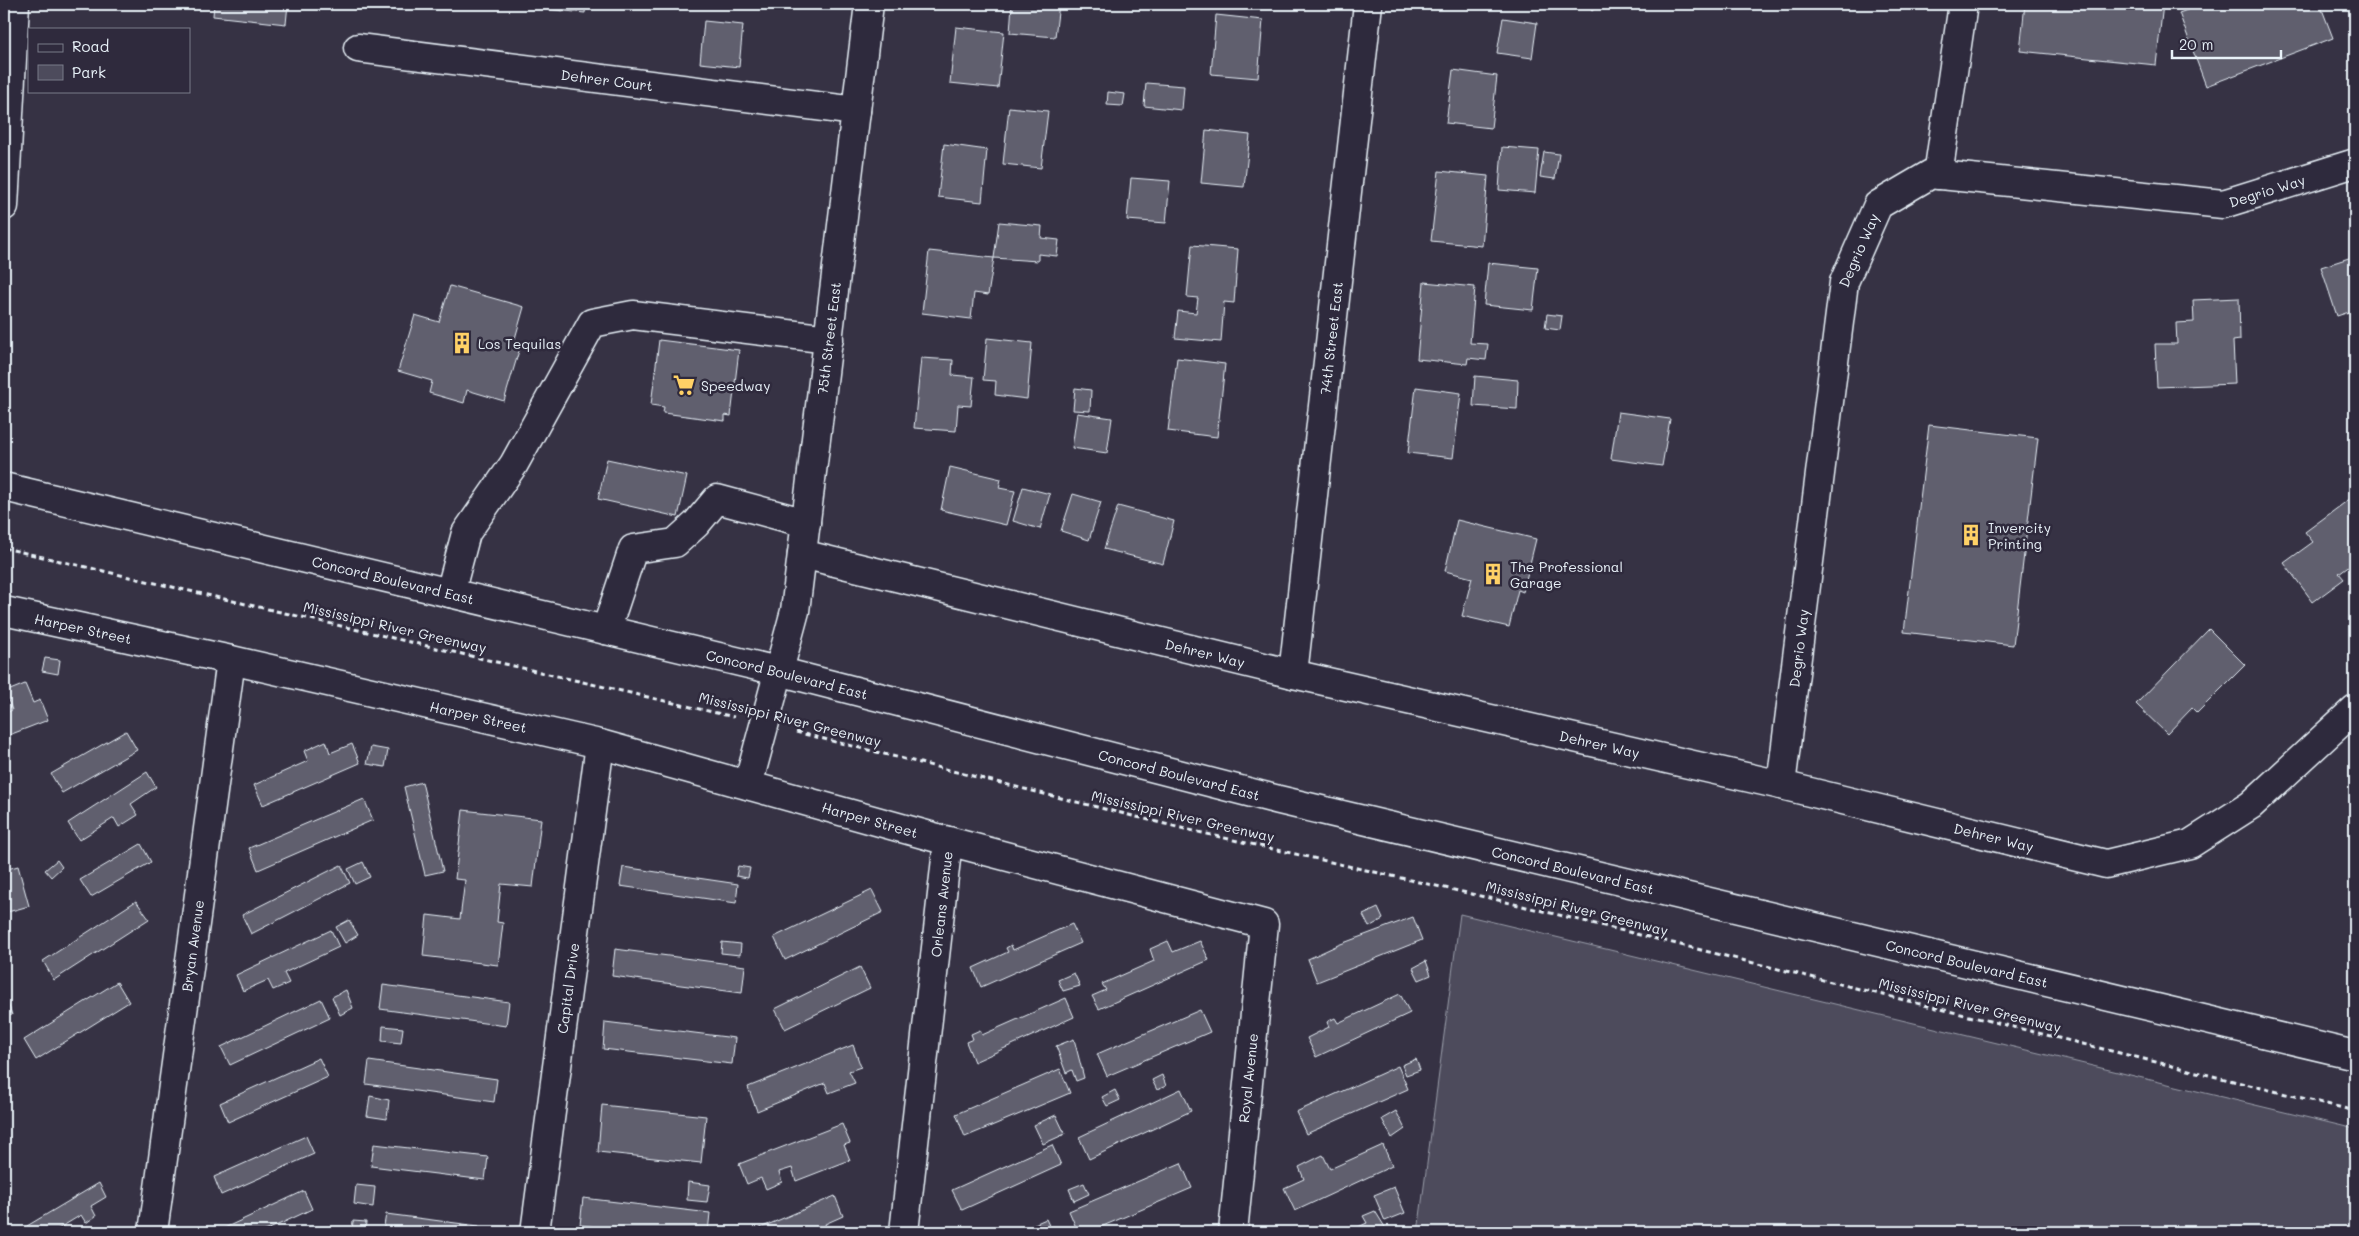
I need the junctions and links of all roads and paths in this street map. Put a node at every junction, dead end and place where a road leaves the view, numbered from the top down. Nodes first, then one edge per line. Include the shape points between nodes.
1 (15, 4) edge
2 (869, 4) edge
3 (1368, 4) edge
4 (1963, 4) edge
5 (358, 48) dead end
6 (856, 111) junction
7 (2355, 163) edge
8 (1938, 175) junction
9 (4, 195) edge
10 (829, 339) junction
11 (4, 487) edge
12 (806, 523) junction
13 (4, 548) edge
14 (802, 554) junction
15 (450, 593) junction
16 (4, 610) edge
17 (606, 630) junction
18 (230, 660) junction
19 (778, 671) junction
20 (1293, 674) junction
21 (2355, 709) edge
22 (762, 724) junction
23 (600, 744) junction
24 (748, 785) junction
25 (1781, 785) junction
26 (948, 841) junction
27 (1264, 924) joint
28 (2355, 1056) edge
29 (2355, 1111) edge
30 (153, 1232) edge
31 (535, 1232) edge
32 (904, 1232) edge
33 (1232, 1232) edge

1 - 9 street
2 - 6 street, 75th Street East
3 - 20 street, 74th Street East
4 - 8 street
5 - 6 street, Dehrer Court
6 - 10 street, 75th Street East
7 - 8 street, Degrio Way via 2223,204
8 - 25 street, Degrio Way via 1931,174 1878,205 1844,282
10 - 12 street, 75th Street East
10 - 15 street via 632,315 592,324 514,464 466,533
11 - 15 street, Concord Boulevard East
12 - 14 street, 75th Street East
12 - 17 street via 717,499 675,543 633,549
13 - 22 path, Mississippi River Greenway
14 - 19 street, 75th Street East via 794,611
14 - 20 street, Dehrer Way
15 - 17 street, Concord Boulevard East
16 - 18 street, Harper Street
17 - 19 street, Concord Boulevard East
18 - 23 street, Harper Street
18 - 30 street, Bryan Avenue
19 - 22 street, 75th Street East
19 - 28 street, Concord Boulevard East via 1288,802
20 - 25 street, Dehrer Way
21 - 25 street, Dehrer Way via 2251,805 2190,844 2106,864
22 - 24 street, 75th Street East
22 - 29 path, Mississippi River Greenway via 1185,829 1498,900
23 - 24 street, Harper Street
23 - 31 street, Capital Drive
24 - 26 street, Harper Street
26 - 27 street, Orleans Avenue
26 - 32 street, Orleans Avenue
27 - 33 street, Royal Avenue

